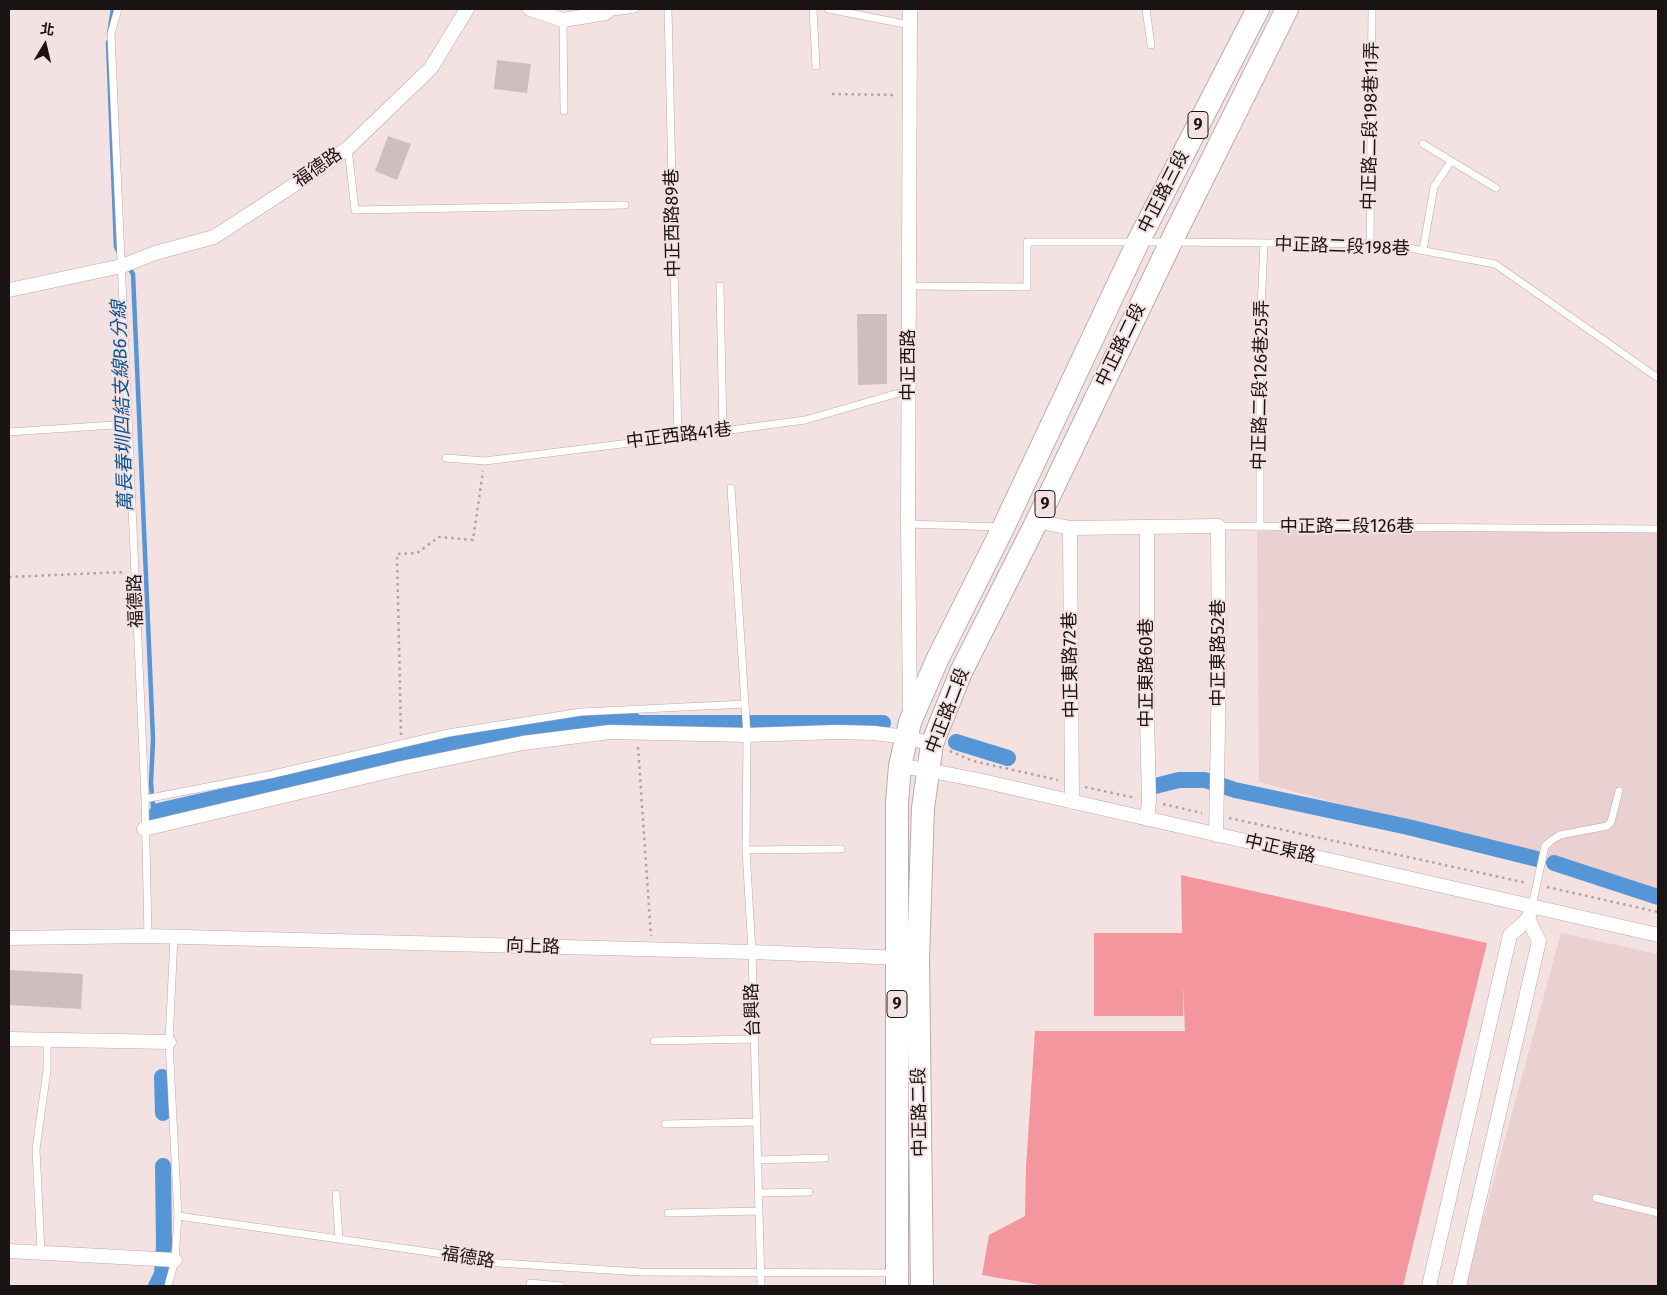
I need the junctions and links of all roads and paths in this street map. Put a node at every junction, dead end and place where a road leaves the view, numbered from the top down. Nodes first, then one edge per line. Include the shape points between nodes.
1 (118, 9) edge
2 (467, 9) edge
3 (530, 9) edge
4 (635, 9) edge
5 (668, 9) edge
6 (813, 9) edge
7 (828, 9) edge
8 (910, 9) edge
9 (1146, 9) edge
10 (1258, 9) edge
11 (1287, 9) edge
12 (1372, 9) edge
13 (606, 11) edge
14 (563, 20) junction
15 (910, 26) junction
16 (1150, 45) dead end
17 (816, 66) dead end
18 (832, 94) dead end
19 (910, 95) junction
20 (564, 111) dead end
21 (1423, 144) dead end
22 (348, 148) junction
23 (1451, 161) junction
24 (1496, 188) dead end
25 (625, 205) dead end
26 (1138, 242) junction
27 (1171, 242) junction
28 (1264, 244) junction
29 (1370, 244) junction
30 (1423, 250) junction
31 (122, 266) junction
32 (720, 286) dead end
33 (909, 286) junction
34 (9, 290) edge
35 (1658, 378) edge
36 (908, 390) junction
37 (129, 424) junction
38 (723, 431) junction
39 (9, 432) edge
40 (678, 437) junction
41 (446, 458) dead end
42 (485, 461) junction
43 (731, 488) dead end
44 (1037, 521) junction
45 (908, 524) junction
46 (1004, 526) junction
47 (1218, 526) junction
48 (1260, 526) junction
49 (1070, 528) junction
50 (1147, 528) junction
51 (1658, 529) edge
52 (135, 571) junction
53 (9, 577) edge
54 (745, 704) junction
55 (908, 730) junction
56 (637, 732) junction
57 (747, 735) junction
58 (401, 743) junction
59 (932, 744) junction
60 (900, 766) junction
61 (927, 770) junction
62 (1072, 784) junction
63 (1619, 791) dead end
64 (145, 799) junction
65 (1149, 801) junction
66 (1072, 802) junction
67 (1217, 816) junction
68 (1147, 819) junction
69 (144, 829) junction
70 (1216, 835) junction
71 (841, 849) dead end
72 (746, 850) junction
73 (1537, 885) junction
74 (1530, 912) junction
75 (1658, 912) edge
76 (1658, 935) edge
77 (148, 936) junction
78 (174, 936) junction
79 (9, 938) edge
80 (652, 950) junction
81 (752, 952) junction
82 (908, 958) junction
83 (9, 1039) edge
84 (754, 1039) junction
85 (47, 1040) junction
86 (654, 1041) dead end
87 (169, 1042) junction
88 (757, 1122) junction
89 (665, 1124) dead end
90 (824, 1158) dead end
91 (758, 1160) junction
92 (809, 1192) dead end
93 (336, 1194) dead end
94 (758, 1194) junction
95 (1596, 1198) dead end
96 (759, 1211) junction
97 (668, 1213) dead end
98 (1658, 1213) edge
99 (178, 1216) junction
100 (339, 1239) junction
101 (9, 1251) edge
102 (41, 1252) junction
103 (175, 1260) junction
104 (761, 1273) junction
105 (897, 1280) edge
106 (168, 1286) edge
107 (530, 1286) edge
108 (561, 1286) edge
109 (761, 1286) edge
110 (922, 1286) edge
111 (1429, 1286) edge
112 (1459, 1286) edge

1 - 31 lane, 福德路 via 111,34
2 - 22 street, 福德路 via 431,68
3 - 14 street
4 - 13 lane
5 - 40 lane, 中正西路89巷
6 - 17 lane
7 - 15 lane
8 - 15 street, 中正西路
9 - 16 lane
10 - 26 main road, 中正路三段 / 9
11 - 27 main road, 中正路三段 / 9
12 - 29 lane, 中正路二段198巷11弄
13 - 14 street
14 - 20 lane
15 - 19 street, 中正西路
18 - 19 path
19 - 33 street, 中正西路
21 - 23 lane
22 - 25 lane via 355,210
22 - 31 street, 福德路 via 214,237
23 - 24 lane
23 - 30 lane via 1434,187
26 - 27 lane, 中正路二段198巷
26 - 33 lane, 中正路二段198巷 via 1027,242 1027,287
26 - 46 main road, 中正路二段 / 9
27 - 28 lane, 中正路二段198巷
27 - 44 main road, 中正路二段 / 9
28 - 29 lane, 中正路二段198巷
28 - 48 lane, 中正路二段126巷25弄 via 1260,330
29 - 30 lane, 中正路二段198巷
30 - 35 lane, 中正路二段198巷 via 1494,264
31 - 34 street, 福德路
31 - 37 lane, 福德路
32 - 38 lane
33 - 36 street, 中正西路
36 - 38 lane, 中正西路41巷 via 804,420
36 - 45 street, 中正西路
37 - 39 lane
37 - 52 lane, 福德路
38 - 40 lane, 中正西路41巷
40 - 42 lane, 中正西路41巷
41 - 42 lane, 中正西路41巷
42 - 58 path via 473,540 439,537 417,553 397,554
43 - 54 lane, 台興路
44 - 49 street, 中正路二段126巷
44 - 59 main road, 中正路二段 / 9 via 961,672
45 - 46 lane
45 - 55 street, 中正西路
46 - 55 main road, 中正路二段 / 9 via 938,658
47 - 48 lane, 中正路二段126巷
47 - 50 street, 中正路二段126巷
47 - 67 street, 中正東路52巷
48 - 51 lane, 中正路二段126巷
49 - 50 street, 中正路二段126巷
49 - 62 street, 中正東路72巷
50 - 65 street, 中正東路60巷
52 - 53 path
52 - 64 lane, 福德路
54 - 57 lane, 台興路
54 - 58 lane via 581,712
55 - 57 street
55 - 59 street
55 - 60 main road, 中正路二段 / 9
56 - 57 street
56 - 69 street via 610,732 523,743
56 - 80 path
57 - 72 lane, 台興路
58 - 64 lane via 269,776
59 - 61 main road, 中正路二段 / 9
59 - 62 path, 中正東路 via 973,761
60 - 61 street, 中正東路
60 - 82 main road, 中正路二段 / 9 via 897,802
61 - 66 street, 中正東路
61 - 82 main road, 中正路二段 / 9
62 - 65 path, 中正東路
62 - 66 street, 中正東路72巷
63 - 73 lane via 1607,826 1560,835 1546,846
64 - 69 lane, 福德路
65 - 67 path, 中正東路
65 - 68 street, 中正東路60巷
66 - 68 street, 中正東路
67 - 70 street, 中正東路52巷
67 - 73 path, 中正東路
68 - 70 street, 中正東路
69 - 77 lane, 福德路
70 - 74 street, 中正東路
71 - 72 lane
72 - 81 lane, 台興路
73 - 74 lane
73 - 75 path, 中正東路
74 - 76 street, 中正東路
74 - 111 street via 1510,935
74 - 112 street via 1539,941
77 - 78 street, 向上路
77 - 79 street, 向上路
78 - 80 street, 向上路
78 - 87 lane
80 - 81 street, 向上路
81 - 82 street, 向上路
81 - 84 lane, 台興路
82 - 105 main road, 中正路二段 / 9
82 - 110 main road, 中正路二段 / 9
83 - 85 street
84 - 86 lane
84 - 88 lane, 台興路
85 - 87 street
85 - 102 lane via 47,1070 36,1149
87 - 99 lane
88 - 89 lane
88 - 91 lane, 台興路
90 - 91 lane
91 - 94 lane, 台興路
92 - 94 lane
93 - 100 lane
94 - 96 lane, 台興路
95 - 98 lane
96 - 97 lane
96 - 104 lane, 台興路
99 - 100 lane, 福德路
99 - 103 lane
100 - 104 lane, 福德路 via 484,1262 640,1272
101 - 102 street
102 - 103 street
103 - 106 lane
104 - 105 lane, 福德路
104 - 109 lane, 台興路
107 - 108 lane via 530,1283

